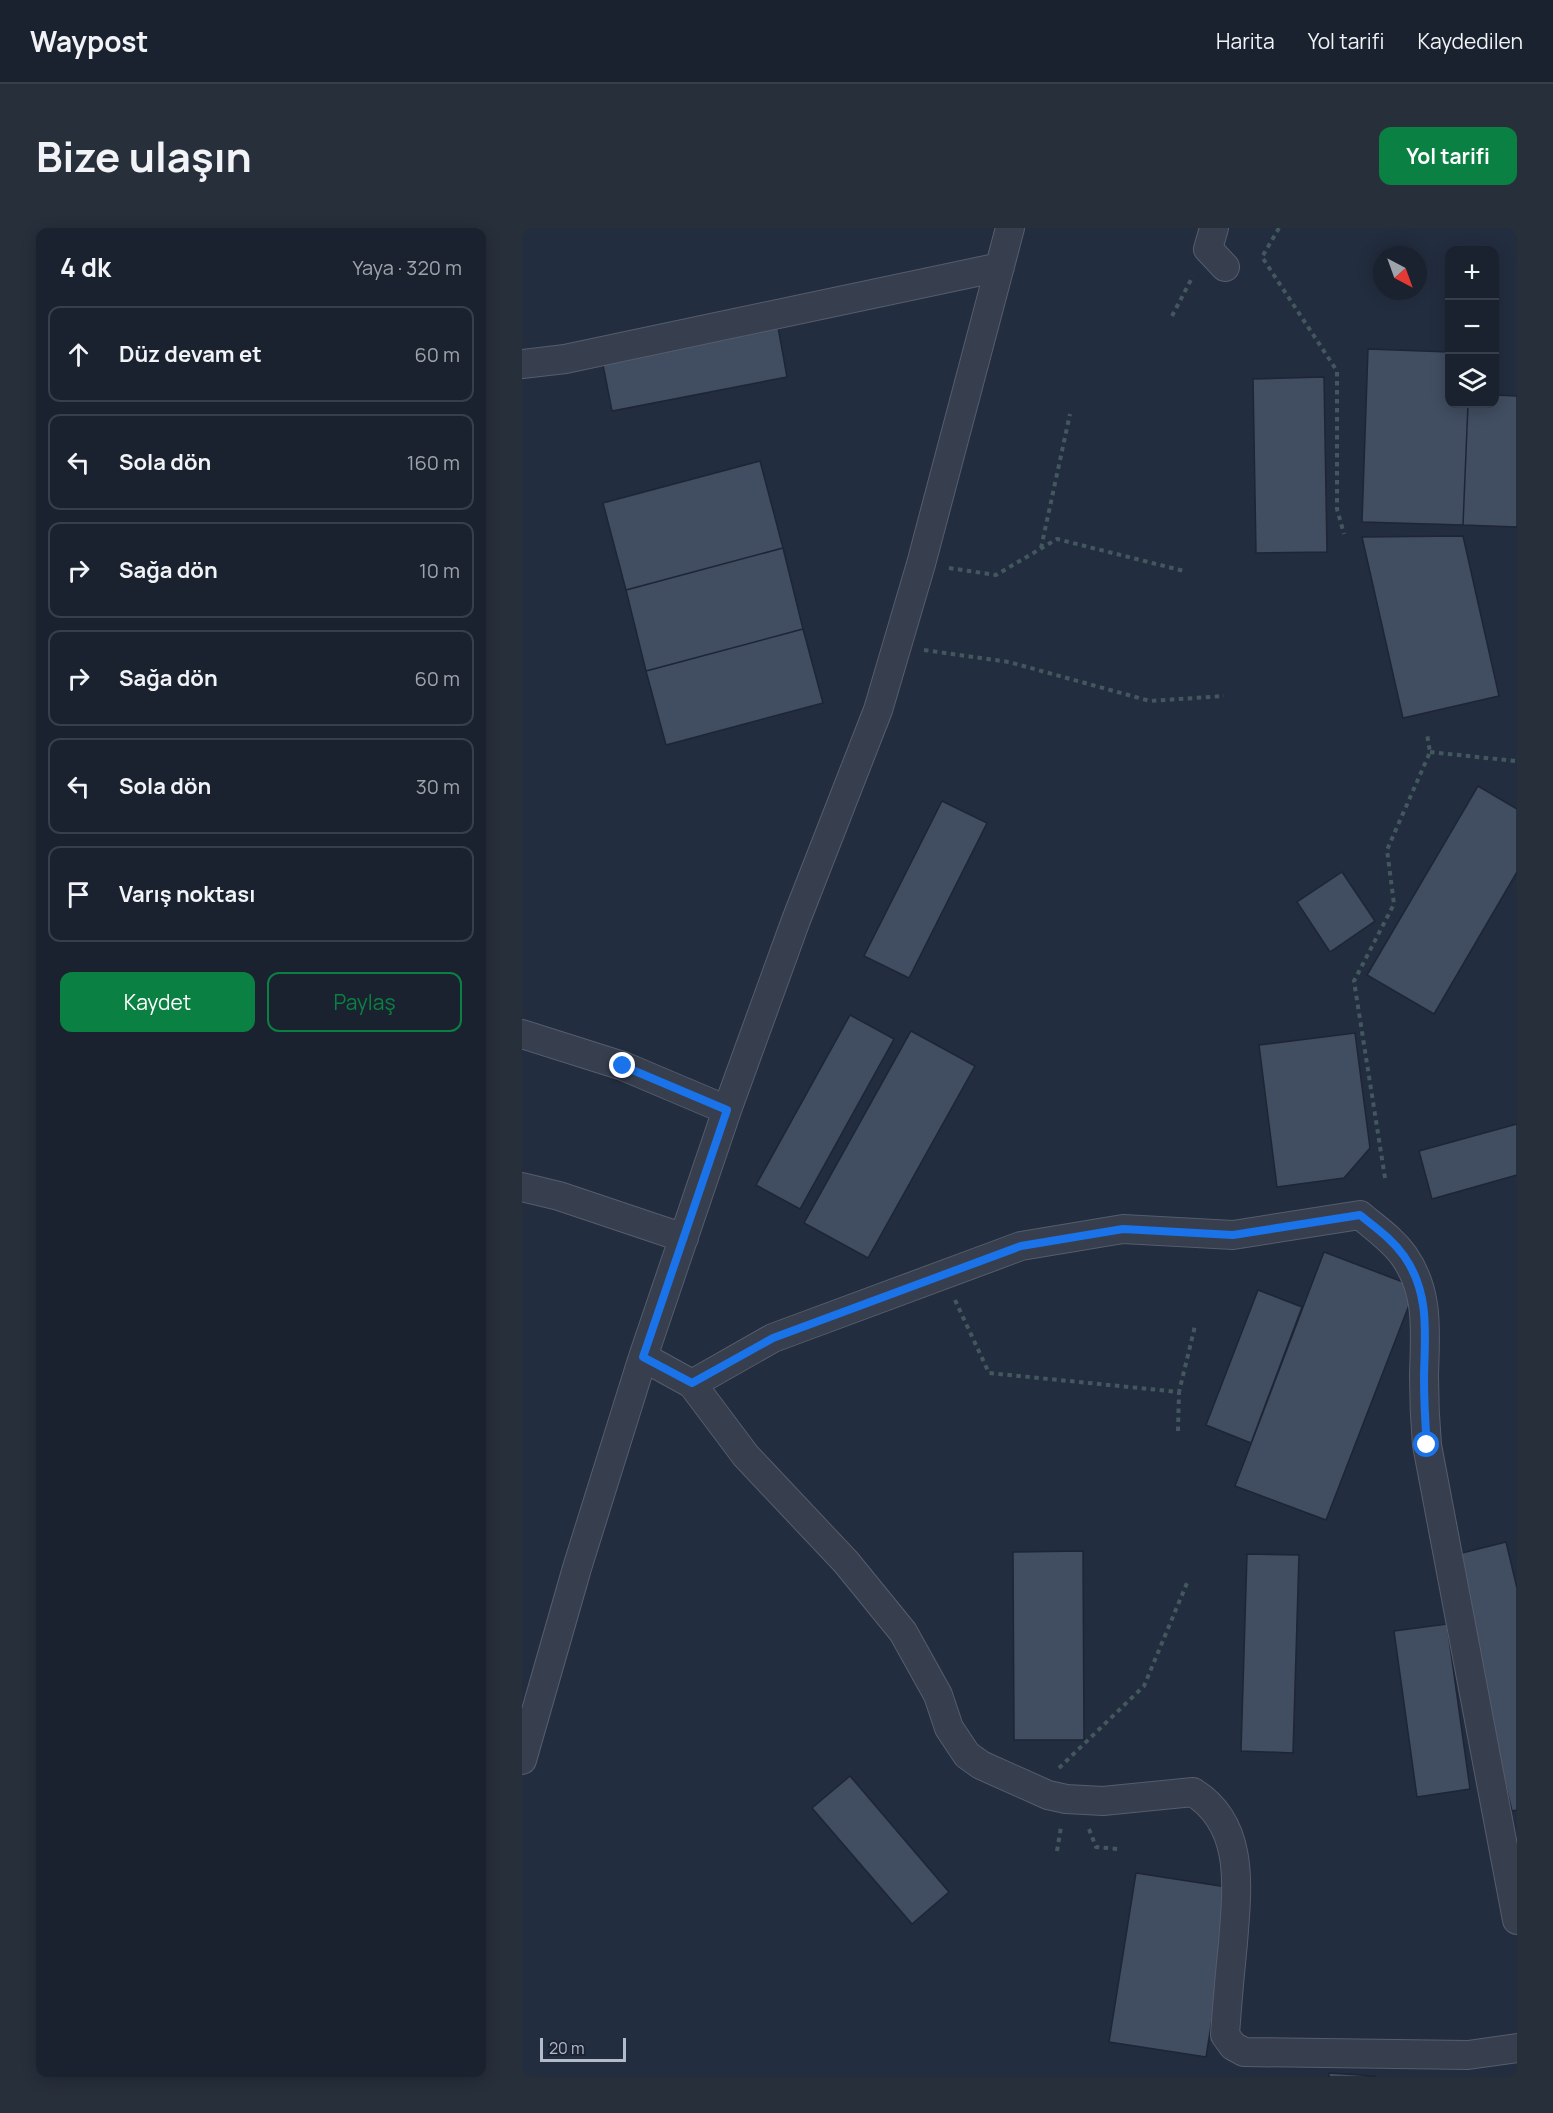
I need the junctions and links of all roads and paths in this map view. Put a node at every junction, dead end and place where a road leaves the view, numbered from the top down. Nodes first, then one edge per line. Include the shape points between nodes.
1 (1010, 228) edge
2 (1279, 228) edge
3 (1216, 248) edge
4 (1000, 267) junction
5 (1172, 316) dead end
6 (522, 364) edge
7 (1070, 414) dead end
8 (1344, 534) dead end
9 (1040, 549) junction
10 (921, 564) junction
11 (1184, 571) dead end
12 (897, 647) junction
13 (1224, 696) dead end
14 (1427, 734) dead end
15 (1430, 752) junction
16 (1515, 760) dead end
17 (522, 1034) edge
18 (727, 1110) junction
19 (1385, 1178) dead end
20 (522, 1187) edge
21 (684, 1238) junction
22 (942, 1275) junction
23 (1195, 1326) dead end
24 (643, 1357) junction
25 (692, 1383) junction
26 (1179, 1392) junction
27 (1178, 1431) dead end
28 (1187, 1583) dead end
29 (528, 1710) edge
30 (522, 1760) edge
31 (1036, 1790) junction
32 (1517, 1920) edge
33 (1517, 2049) edge

1 - 4 street
2 - 8 path via 1262,257 1337,371 1337,509
3 - 5 path
4 - 6 street via 564,359
4 - 10 street
7 - 9 path
9 - 10 path via 996,575
9 - 11 path via 1057,539
10 - 12 street
12 - 13 path via 1009,662 1150,701
12 - 18 street via 878,710
14 - 15 path
15 - 16 path
15 - 19 path via 1387,850 1394,904 1354,981
17 - 18 street via 623,1066
18 - 21 street
20 - 21 street
21 - 24 street
22 - 25 street via 773,1338
22 - 26 path via 990,1373
22 - 32 street via 1021,1246 1123,1229 1233,1235 1360,1215 1388,1238 1404,1256 1427,1317 1424,1408 1431,1467
23 - 26 path
24 - 25 street
24 - 29 street
25 - 31 street via 746,1456 846,1562 903,1632 938,1695 949,1728 967,1755
26 - 27 path
28 - 31 path via 1144,1686
29 - 30 street
31 - 33 street via 1084,1802 1193,1792 1214,1808 1232,1845 1238,1877 1225,2035 1238,2049 1468,2055

